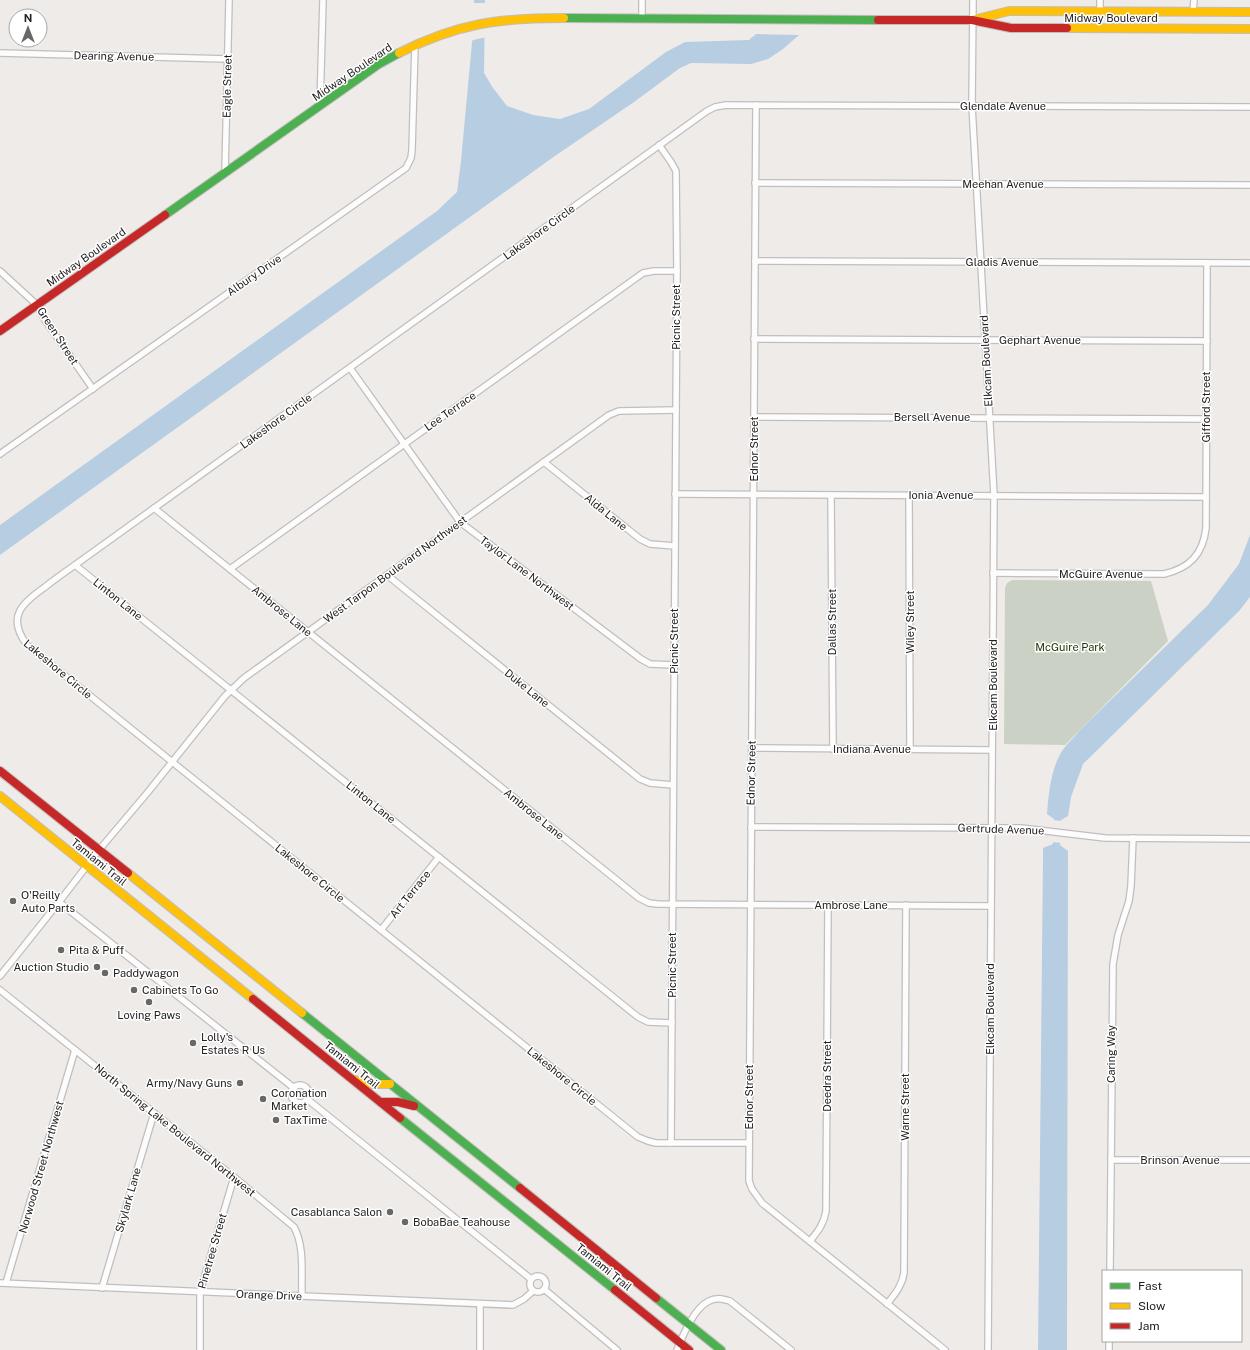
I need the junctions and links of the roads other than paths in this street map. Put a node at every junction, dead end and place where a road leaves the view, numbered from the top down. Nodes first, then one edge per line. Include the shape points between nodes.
1 (229, 0) edge
2 (323, 0) edge
3 (642, 0) edge
4 (973, 0) edge
5 (1100, 0) edge
6 (1194, 0) edge
7 (1100, 12) junction
8 (1194, 12) junction
9 (1250, 12) edge
10 (642, 19) junction
11 (972, 20) junction
12 (1250, 29) edge
13 (415, 45) junction
14 (0, 53) edge
15 (228, 59) junction
16 (756, 105) junction
17 (320, 106) junction
18 (972, 106) junction
19 (1250, 108) edge
20 (659, 145) junction
21 (225, 173) junction
22 (755, 183) junction
23 (976, 184) junction
24 (1250, 185) edge
25 (755, 261) junction
26 (981, 262) junction
27 (1207, 263) junction
28 (1250, 263) edge
29 (0, 271) edge
30 (677, 271) junction
31 (37, 304) junction
32 (0, 331) edge
33 (754, 339) junction
34 (985, 340) junction
35 (1207, 341) junction
36 (350, 368) junction
37 (93, 389) junction
38 (676, 410) junction
39 (754, 417) junction
40 (990, 418) junction
41 (1206, 419) junction
42 (404, 444) junction
43 (0, 454) edge
44 (544, 462) junction
45 (675, 494) junction
46 (753, 494) junction
47 (831, 495) junction
48 (909, 495) junction
49 (994, 496) junction
50 (1206, 496) junction
51 (154, 508) junction
52 (460, 522) junction
53 (675, 546) junction
54 (1199, 551) joint
55 (76, 565) junction
56 (230, 569) junction
57 (993, 573) junction
58 (387, 575) junction
59 (308, 632) junction
60 (674, 665) junction
61 (231, 690) junction
62 (752, 748) junction
63 (833, 749) junction
64 (910, 749) junction
65 (992, 750) junction
66 (172, 762) junction
67 (0, 771) edge
68 (674, 785) junction
69 (0, 796) edge
70 (751, 826) junction
71 (991, 828) junction
72 (1133, 838) junction
73 (1250, 839) edge
74 (99, 850) junction
75 (439, 857) junction
76 (87, 866) junction
77 (59, 902) junction
78 (673, 904) junction
79 (750, 904) junction
80 (828, 905) junction
81 (906, 905) junction
82 (991, 906) junction
83 (381, 930) junction
84 (0, 976) edge
85 (0, 990) edge
86 (672, 1023) junction
87 (75, 1050) junction
88 (352, 1079) junction
89 (390, 1084) junction
90 (294, 1088) junction
91 (307, 1099) junction
92 (381, 1102) junction
93 (420, 1108) junction
94 (154, 1113) junction
95 (671, 1143) junction
96 (749, 1143) junction
97 (1111, 1160) junction
98 (1250, 1160) edge
99 (234, 1177) junction
100 (810, 1242) junction
101 (1110, 1270) edge
102 (531, 1279) junction
103 (3, 1283) edge
104 (102, 1288) junction
105 (544, 1289) junction
106 (532, 1291) junction
107 (200, 1292) junction
108 (302, 1296) junction
109 (480, 1304) junction
110 (887, 1304) junction
111 (689, 1324) junction
112 (678, 1346) edge
113 (200, 1350) edge
114 (480, 1350) edge
115 (618, 1350) edge
116 (689, 1350) edge
117 (721, 1350) edge
118 (791, 1350) edge
119 (945, 1350) edge
120 (988, 1350) edge

1 - 15 street, Eagle Street
2 - 17 street
3 - 10 street
4 - 11 street, Elkcam Boulevard
5 - 7 street
6 - 8 street
7 - 8 main road, Midway Boulevard
7 - 11 main road, Midway Boulevard via 1009,11
8 - 9 main road, Midway Boulevard
10 - 11 main road, Midway Boulevard
10 - 13 main road, Midway Boulevard via 531,18 493,21 465,27
11 - 12 main road, Midway Boulevard via 1011,28
11 - 18 street, Elkcam Boulevard
13 - 17 main road, Midway Boulevard via 379,64
13 - 37 street, Albury Drive via 412,150 406,168
14 - 15 street, Dearing Avenue
15 - 21 street, Eagle Street
16 - 18 street, Glendale Avenue
16 - 20 street, Lakeshore Circle via 715,107
16 - 22 street, Ednor Street
17 - 21 main road, Midway Boulevard
18 - 19 street, Glendale Avenue
18 - 23 street, Elkcam Boulevard
20 - 30 street, Picnic Street via 676,171
20 - 36 street, Lakeshore Circle
21 - 31 main road, Midway Boulevard
22 - 23 street, Meehan Avenue
22 - 25 street, Ednor Street
23 - 24 street, Meehan Avenue
23 - 26 street, Elkcam Boulevard
25 - 26 street, Gladis Avenue
25 - 33 street, Ednor Street
26 - 27 street, Gladis Avenue
26 - 34 street, Elkcam Boulevard
27 - 28 street, Gladis Avenue
27 - 35 street, Gifford Street
29 - 31 street, Green Street
30 - 38 street, Picnic Street
30 - 42 street, Lee Terrace via 644,273
31 - 32 main road, Midway Boulevard
31 - 37 street, Green Street
33 - 34 street, Gephart Avenue
33 - 39 street, Ednor Street
34 - 35 street, Gephart Avenue
34 - 40 street, Elkcam Boulevard
35 - 41 street, Gifford Street
36 - 42 street, Taylor Lane Northwest
36 - 51 street, Lakeshore Circle
37 - 43 street, Albury Drive
38 - 44 street, West Tarpon Boulevard Northwest via 619,411
38 - 45 street, Picnic Street
39 - 40 street, Bersell Avenue
39 - 46 street, Ednor Street
40 - 41 street, Bersell Avenue
40 - 49 street, Elkcam Boulevard
41 - 50 street, Gifford Street
42 - 52 street, Taylor Lane Northwest
42 - 56 street, Lee Terrace
44 - 52 street, West Tarpon Boulevard Northwest
44 - 53 street, Alda Lane via 640,539 650,544
45 - 46 street, Ionia Avenue
45 - 53 street, Picnic Street
46 - 47 street, Ionia Avenue
46 - 62 street, Ednor Street
47 - 48 street, Ionia Avenue
47 - 63 street, Dallas Street
48 - 49 street, Ionia Avenue
48 - 64 street, Wiley Street
49 - 50 street, Ionia Avenue
49 - 57 street, Elkcam Boulevard
50 - 54 street, Gifford Street via 1205,537
51 - 55 street, Lakeshore Circle
51 - 56 street, Ambrose Lane
52 - 58 street, West Tarpon Boulevard Northwest
52 - 60 street, Taylor Lane Northwest via 641,659 650,664
53 - 60 street, Picnic Street
54 - 57 street, McGuire Avenue via 1183,568 1164,574
55 - 61 street, Linton Lane
55 - 66 street, Lakeshore Circle via 22,605 17,626 20,636 26,645
56 - 59 street, Ambrose Lane
57 - 65 street, Elkcam Boulevard
58 - 59 street, West Tarpon Boulevard Northwest
58 - 68 street, Duke Lane via 640,779 650,783
59 - 61 street, West Tarpon Boulevard Northwest via 250,673
59 - 78 street, Ambrose Lane via 639,898 649,903
60 - 68 street, Picnic Street
61 - 66 street, West Tarpon Boulevard Northwest
61 - 75 street, Linton Lane
62 - 63 street, Indiana Avenue
62 - 70 street, Ednor Street
63 - 64 street, Indiana Avenue
64 - 65 street, Indiana Avenue
65 - 71 street, Elkcam Boulevard
66 - 74 street, West Tarpon Boulevard Northwest
66 - 83 street, Lakeshore Circle
67 - 74 main road, Tamiami Trail
68 - 78 street, Picnic Street
69 - 76 main road, Tamiami Trail
70 - 71 street, Gertrude Avenue
70 - 79 street, Ednor Street
71 - 72 street, Gertrude Avenue via 1021,828 1095,837
71 - 82 street, Elkcam Boulevard
72 - 73 street, Gertrude Avenue
72 - 97 street, Caring Way via 1129,901 1118,935 1113,964
74 - 76 street, West Tarpon Boulevard Northwest
74 - 89 main road, Tamiami Trail
75 - 83 street, Art Terrace
75 - 86 street, Linton Lane via 638,1017 648,1022
76 - 77 street, West Tarpon Boulevard Northwest
76 - 88 main road, Tamiami Trail
77 - 84 street, West Tarpon Boulevard Northwest
77 - 90 street
78 - 79 street, Ambrose Lane
78 - 86 street, Picnic Street
79 - 80 street, Ambrose Lane
79 - 96 street, Ednor Street
80 - 81 street, Ambrose Lane
80 - 100 street, Deedra Street via 826,1211 825,1220
81 - 82 street, Ambrose Lane
81 - 110 street, Warne Street via 904,1273 900,1286
82 - 120 street, Elkcam Boulevard
83 - 95 street, Lakeshore Circle via 638,1137 648,1141
85 - 87 street, North Spring Lake Boulevard Northwest
86 - 95 street, Picnic Street
87 - 94 street, North Spring Lake Boulevard Northwest
87 - 103 street, Norwood Street Northwest
88 - 89 main road via 372,1084
88 - 92 main road, Tamiami Trail
89 - 93 main road, Tamiami Trail
90 - 91 street via 306,1088
90 - 91 street via 293,1100 301,1103
91 - 102 street
92 - 93 main road via 398,1102
92 - 112 main road, Tamiami Trail
93 - 111 main road, Tamiami Trail
94 - 99 street, North Spring Lake Boulevard Northwest
94 - 104 street, Skylark Lane
95 - 96 street, Lakeshore Circle
96 - 100 street, Ednor Street via 749,1181 756,1196
97 - 98 street, Brinson Avenue
97 - 101 street, Caring Way
99 - 107 street, Pinetree Street
99 - 108 street, North Spring Lake Boulevard Northwest via 294,1227 301,1244
100 - 110 street, Ednor Street
102 - 105 street via 536,1276 544,1279
102 - 106 street via 529,1284
103 - 104 street, Orange Drive
104 - 107 street, Orange Drive
105 - 106 street via 540,1292
105 - 115 street
106 - 109 street, Orange Drive via 513,1305
107 - 108 street, Orange Drive
107 - 113 street, Pinetree Street
108 - 109 street, Orange Drive
109 - 114 street
110 - 119 street, Ednor Street
111 - 112 street
111 - 117 main road, Tamiami Trail
111 - 118 street via 702,1306 710,1300 720,1298 730,1301
112 - 116 main road, Tamiami Trail

